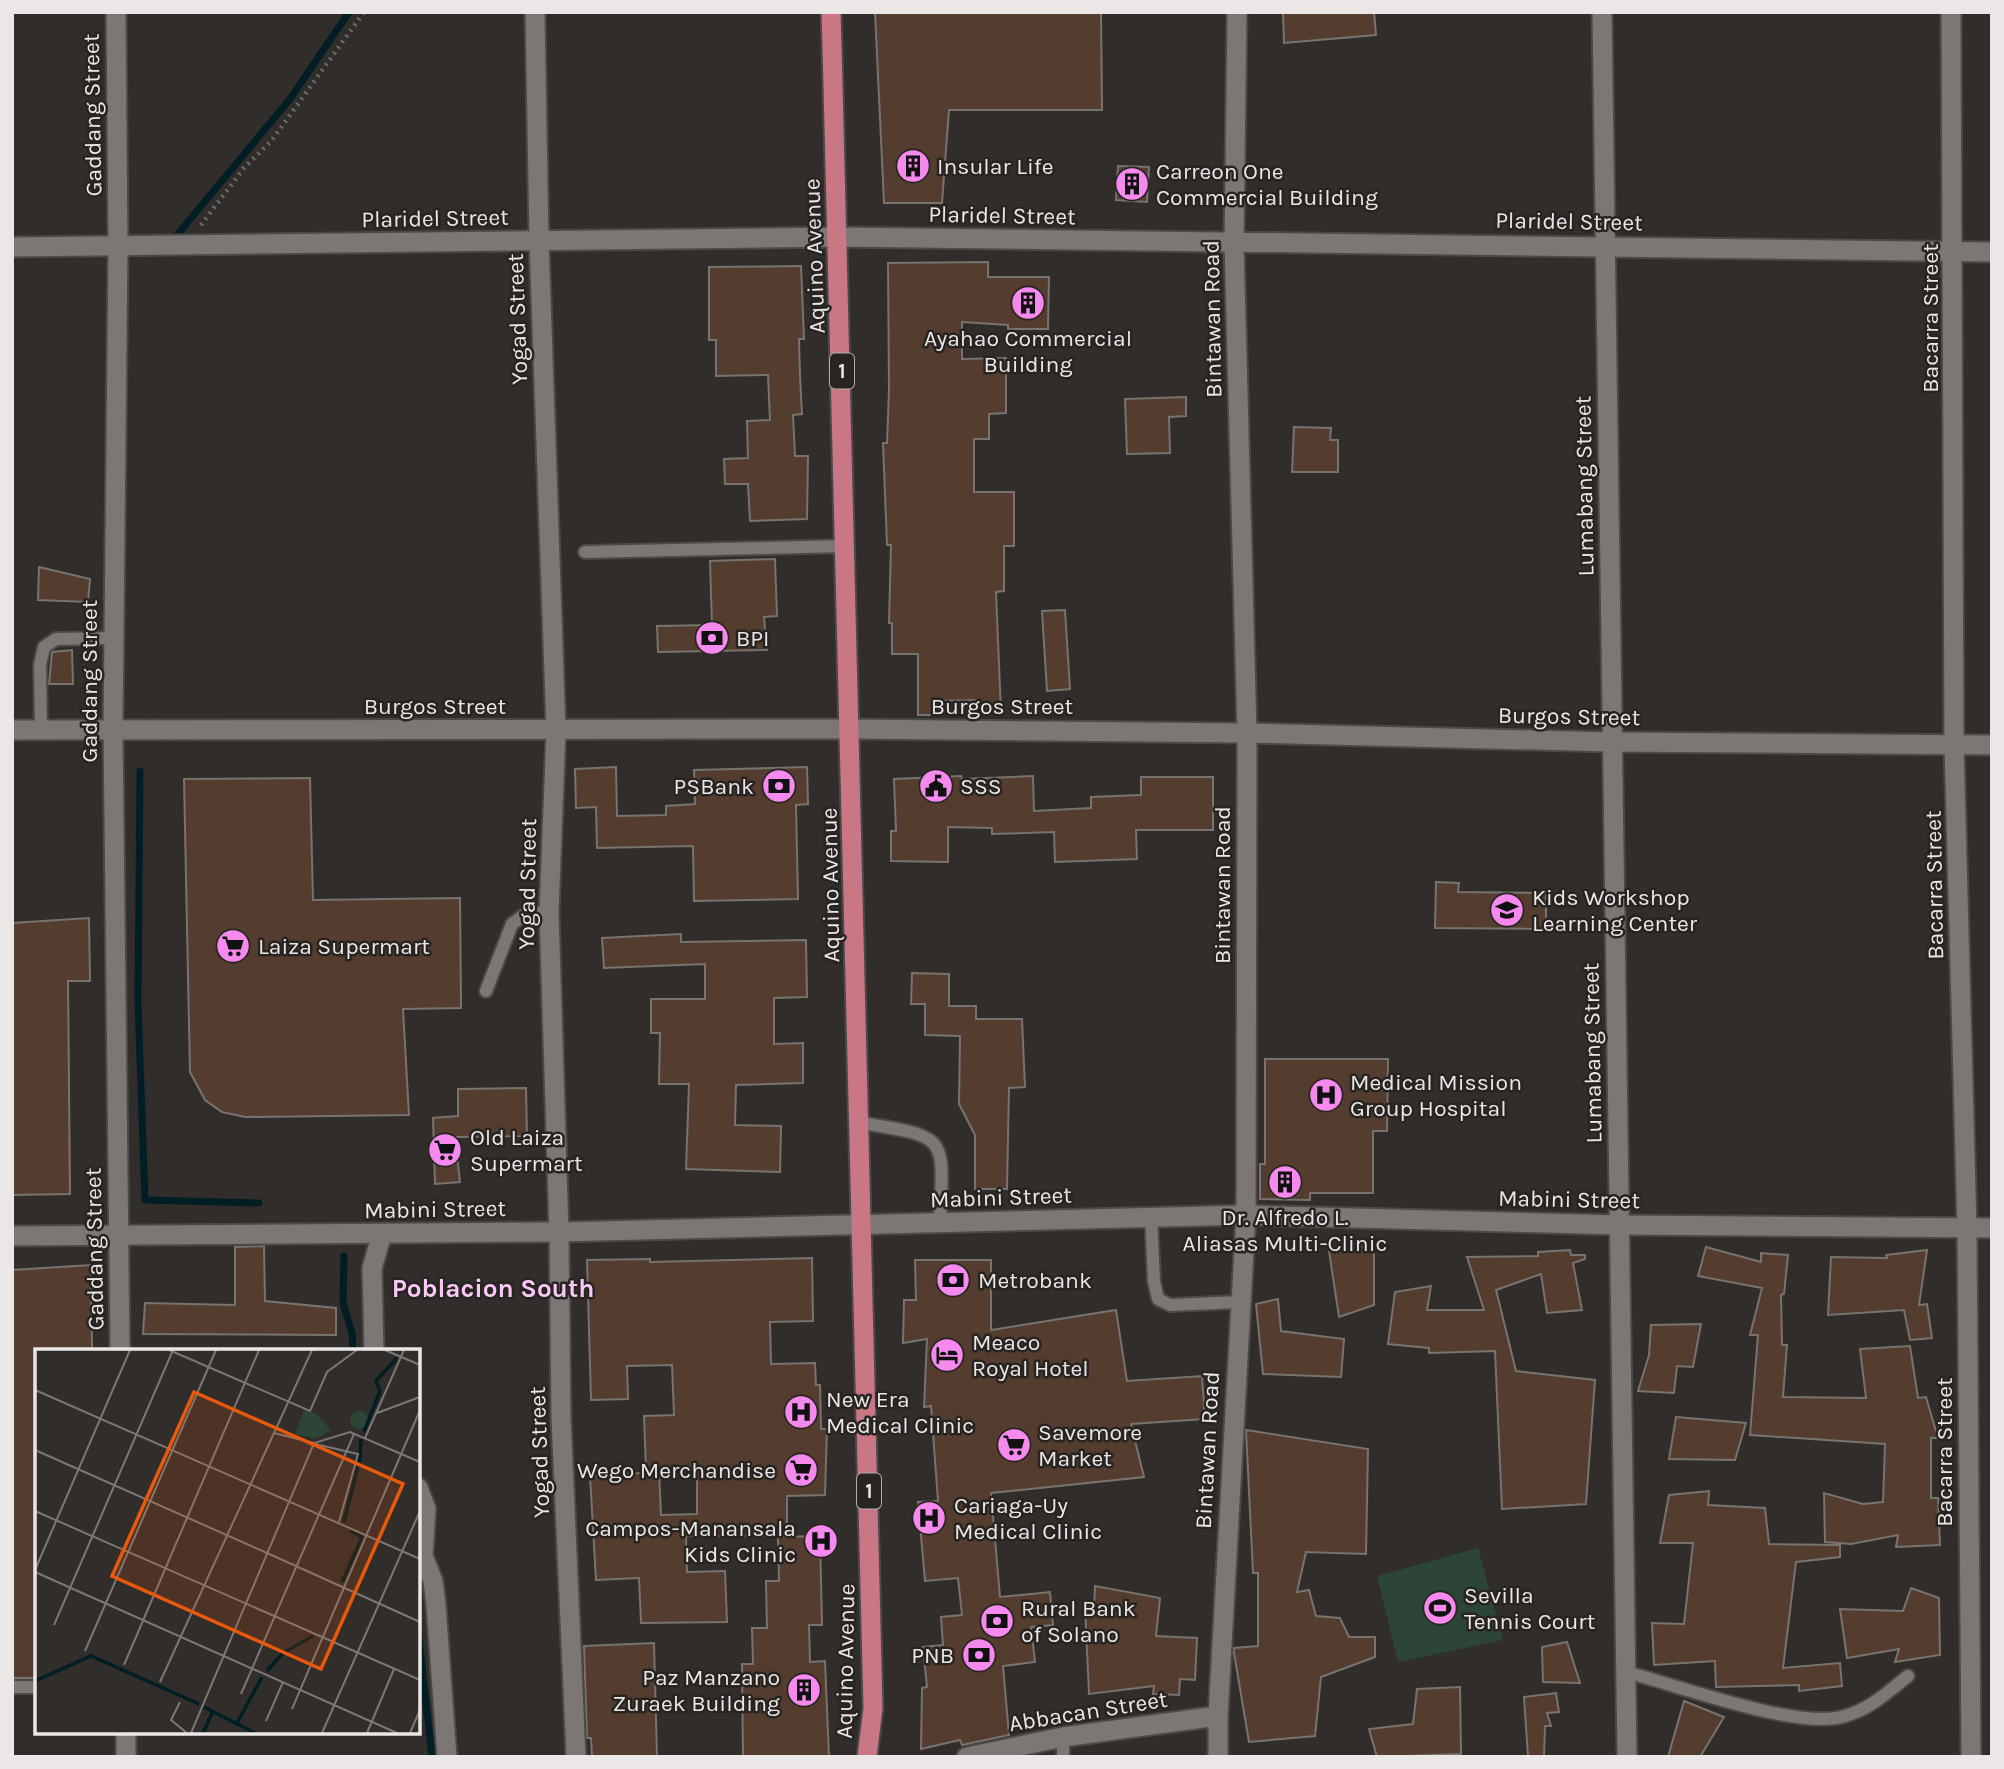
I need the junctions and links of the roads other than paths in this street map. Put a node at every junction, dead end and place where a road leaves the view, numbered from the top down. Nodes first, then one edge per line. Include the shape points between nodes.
1 (116, 12) edge
2 (535, 12) edge
3 (831, 12) edge
4 (1237, 12) edge
5 (1602, 12) edge
6 (1951, 12) edge
7 (838, 237) junction
8 (539, 241) junction
9 (1234, 243) junction
10 (1605, 245) junction
11 (12, 247) edge
12 (118, 247) junction
13 (1954, 253) junction
14 (1992, 253) edge
15 (848, 546) junction
16 (585, 552) dead end
17 (114, 638) junction
18 (113, 729) junction
19 (849, 729) junction
20 (12, 730) edge
21 (41, 730) junction
22 (556, 731) junction
23 (1247, 733) junction
24 (1612, 742) junction
25 (1954, 745) junction
26 (1992, 745) edge
27 (549, 912) junction
28 (486, 991) dead end
29 (861, 1123) junction
30 (1246, 1215) junction
31 (1151, 1216) junction
32 (940, 1224) junction
33 (863, 1225) junction
34 (1619, 1225) junction
35 (1967, 1228) junction
36 (1992, 1228) edge
37 (559, 1232) junction
38 (382, 1234) junction
39 (12, 1236) edge
40 (118, 1237) junction
41 (1239, 1302) junction
42 (120, 1349) edge
43 (374, 1349) edge
44 (420, 1493) edge
45 (421, 1557) edge
46 (1626, 1672) junction
47 (1908, 1676) dead end
48 (12, 1687) edge
49 (35, 1687) edge
50 (1218, 1716) junction
51 (126, 1734) edge
52 (1063, 1747) edge
53 (126, 1757) edge
54 (447, 1757) edge
55 (576, 1757) edge
56 (867, 1757) edge
57 (967, 1757) edge
58 (1218, 1757) edge
59 (1627, 1757) edge
60 (1970, 1757) edge

1 - 12 street, Gaddang Street
2 - 8 street, Yogad Street
3 - 7 main road, Aquino Avenue / 1
4 - 9 street, Bintawan Road
5 - 10 street, Lumabang Street
6 - 13 street, Bacarra Street
7 - 8 street, Plaridel Street
7 - 9 street, Plaridel Street
7 - 15 main road, Aquino Avenue / 1
8 - 12 street, Plaridel Street
8 - 22 street, Yogad Street
9 - 10 street, Plaridel Street
9 - 23 street, Bintawan Road
10 - 13 street, Plaridel Street
10 - 24 street, Lumabang Street
11 - 12 street, Plaridel Street
12 - 17 street, Gaddang Street
13 - 14 street, Plaridel Street
13 - 25 street, Bacarra Street
15 - 16 lane
15 - 19 main road, Aquino Avenue / 1
17 - 18 street, Gaddang Street
17 - 21 lane via 56,639 44,647
18 - 21 street, Burgos Street
18 - 22 street, Burgos Street
18 - 40 street, Gaddang Street
19 - 22 street, Burgos Street
19 - 23 street, Burgos Street
19 - 29 main road, Aquino Avenue / 1
20 - 21 street, Burgos Street
22 - 27 street, Yogad Street
23 - 24 street, Burgos Street
23 - 30 street, Bintawan Road
24 - 25 street, Burgos Street
24 - 34 street, Lumabang Street
25 - 26 street, Burgos Street
25 - 35 street, Bacarra Street
27 - 28 lane via 524,915 512,925
27 - 37 street, Yogad Street
29 - 32 lane via 918,1132 934,1142 942,1159
29 - 33 main road, Aquino Avenue / 1
30 - 31 street, Mabini Street
30 - 34 street, Mabini Street
30 - 41 street, Bintawan Road
31 - 32 street, Mabini Street
31 - 41 lane via 1158,1299 1170,1305
32 - 33 street, Mabini Street
33 - 37 street, Mabini Street
33 - 56 main road, Aquino Avenue / 1 via 873,1708
34 - 35 street, Mabini Street
34 - 46 street, Lumabang Street
35 - 36 street, Mabini Street
35 - 60 street, Bacarra Street
37 - 38 street, Mabini Street
37 - 55 street, Yogad Street via 561,1417
38 - 40 street, Mabini Street
38 - 43 street via 372,1268
39 - 40 street, Mabini Street
40 - 42 street, Gaddang Street
41 - 50 street, Bintawan Road
44 - 45 street via 426,1509
45 - 54 street via 433,1581
46 - 47 lane via 1785,1716 1819,1720 1844,1717 1873,1704
46 - 59 street, Lumabang Street
48 - 49 lane
50 - 52 street, Abbacan Street
50 - 58 street, Bintawan Road
51 - 53 street
52 - 57 street, Abbacan Street

